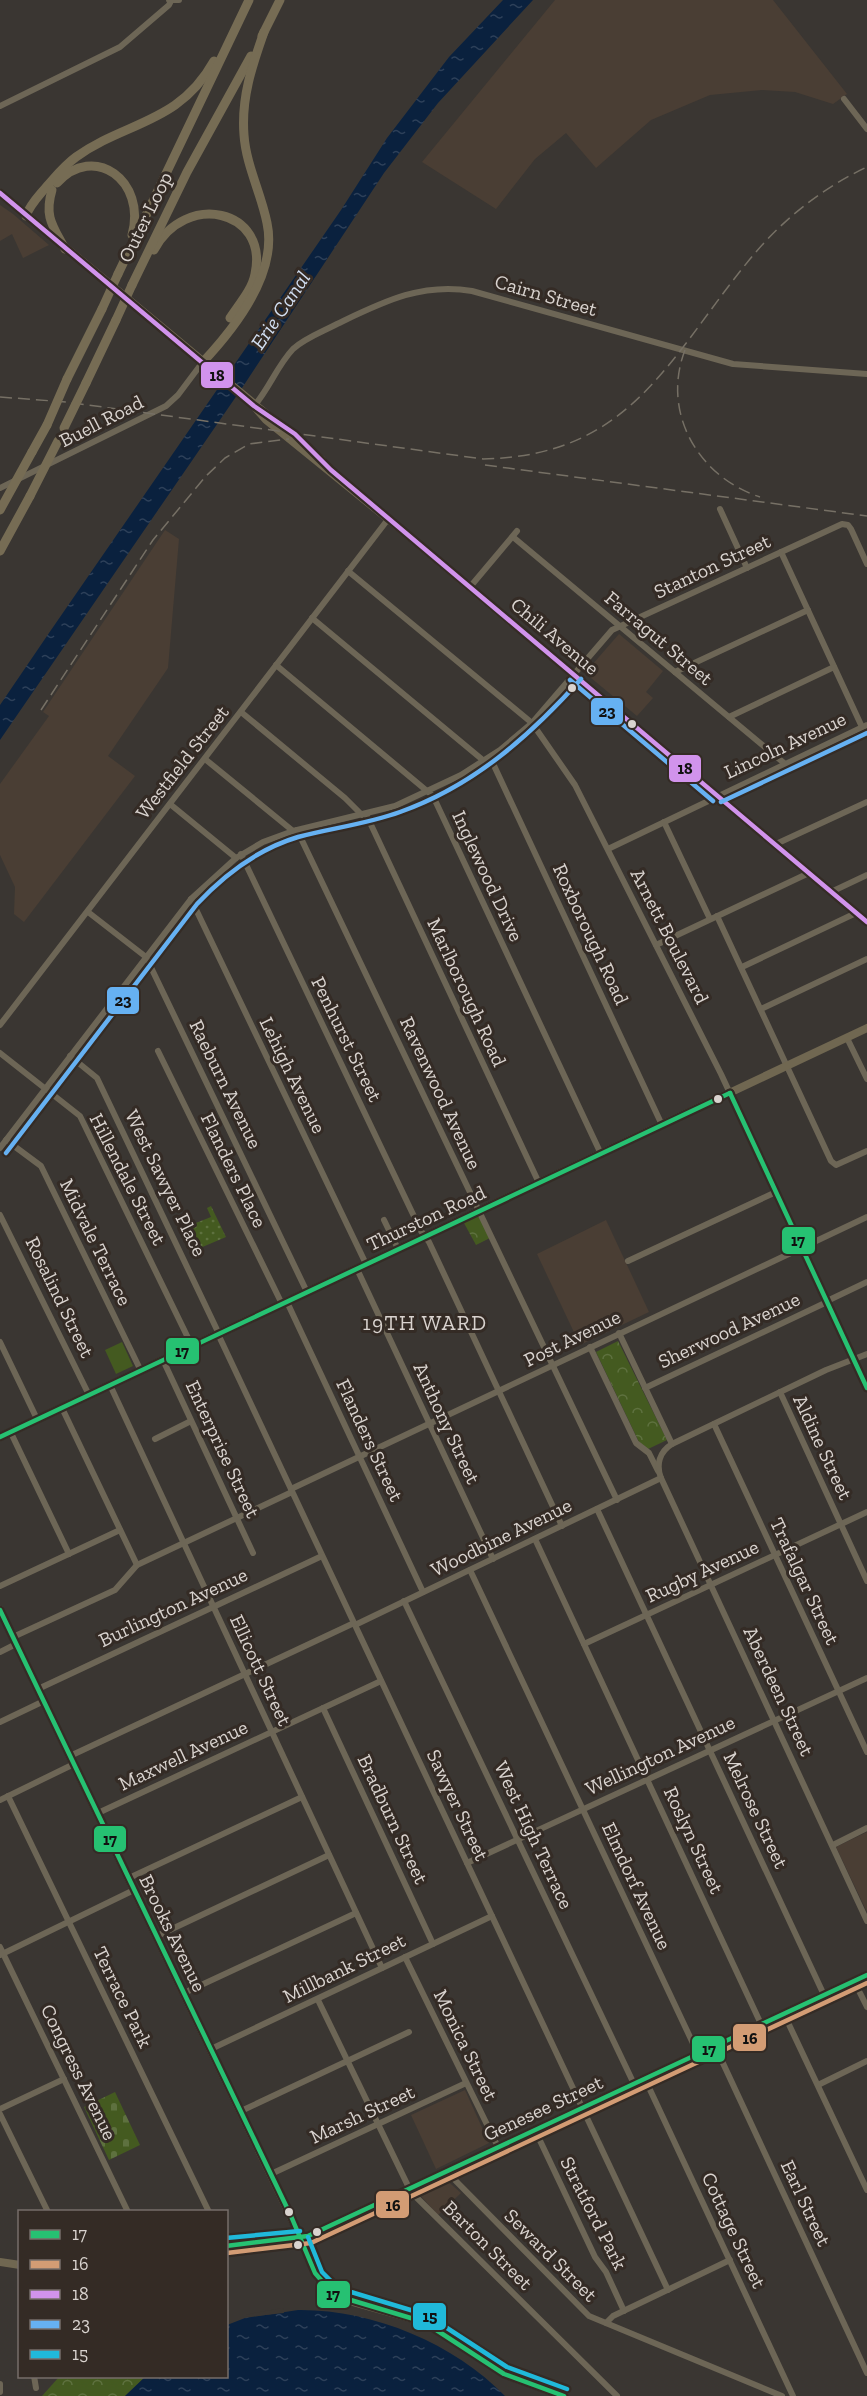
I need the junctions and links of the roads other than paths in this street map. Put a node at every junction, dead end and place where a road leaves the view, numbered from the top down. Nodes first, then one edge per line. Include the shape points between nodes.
1 (170, 0) edge
2 (179, 0) edge
3 (249, 0) edge
4 (280, 0) edge
5 (241, 15) junction
6 (264, 32) junction
7 (844, 99) dead end
8 (0, 106) edge
9 (867, 129) edge
10 (52, 190) junction
11 (0, 194) edge
12 (26, 216) junction
13 (65, 249) junction
14 (130, 249) junction
15 (132, 285) junction
16 (202, 363) junction
17 (867, 374) edge
18 (254, 406) junction
19 (0, 488) edge
20 (720, 509) dead end
21 (0, 511) edge
22 (389, 519) junction
23 (0, 551) edge
24 (781, 552) junction
25 (867, 564) edge
26 (747, 568) junction
27 (348, 571) junction
28 (471, 587) junction
29 (808, 610) junction
30 (312, 618) junction
31 (620, 626) junction
32 (276, 665) junction
33 (834, 667) junction
34 (675, 672) junction
35 (575, 674) junction
36 (241, 712) junction
37 (729, 717) junction
38 (532, 723) junction
39 (865, 726) edge
40 (205, 759) junction
41 (487, 759) junction
42 (784, 763) junction
43 (429, 792) junction
44 (718, 795) junction
45 (867, 802) edge
46 (170, 804) junction
47 (364, 815) junction
48 (664, 822) junction
49 (295, 830) junction
50 (776, 844) junction
51 (608, 849) junction
52 (238, 856) junction
53 (809, 873) junction
54 (867, 875) edge
55 (831, 892) junction
56 (191, 899) junction
57 (88, 912) junction
58 (856, 913) junction
59 (717, 916) junction
60 (710, 919) junction
61 (867, 922) edge
62 (656, 945) junction
63 (146, 957) junction
64 (867, 959) edge
65 (742, 967) junction
66 (761, 1009) junction
67 (0, 1025) edge
68 (867, 1028) edge
69 (848, 1038) junction
70 (158, 1051) dead end
71 (0, 1053) edge
72 (70, 1056) junction
73 (787, 1066) junction
74 (867, 1079) edge
75 (45, 1089) junction
76 (730, 1094) junction
77 (662, 1125) junction
78 (6, 1140) junction
79 (0, 1148) edge
80 (867, 1151) edge
81 (601, 1154) junction
82 (539, 1183) junction
83 (776, 1192) junction
84 (479, 1211) junction
85 (0, 1215) edge
86 (867, 1217) edge
87 (384, 1220) dead end
88 (425, 1237) junction
89 (802, 1247) junction
90 (398, 1249) junction
91 (628, 1261) dead end
92 (366, 1264) junction
93 (357, 1269) junction
94 (867, 1282) edge
95 (307, 1292) junction
96 (827, 1301) junction
97 (284, 1303) junction
98 (619, 1333) junction
99 (218, 1334) junction
100 (0, 1342) edge
101 (192, 1346) junction
102 (590, 1347) junction
103 (867, 1354) edge
104 (854, 1359) junction
105 (163, 1360) junction
106 (553, 1365) junction
107 (141, 1371) junction
108 (110, 1385) junction
109 (645, 1388) junction
110 (867, 1388) edge
111 (500, 1391) junction
112 (780, 1392) junction
113 (89, 1395) junction
114 (62, 1408) junction
115 (38, 1419) junction
116 (191, 1421) junction
117 (429, 1424) junction
118 (714, 1424) junction
119 (11, 1432) junction
120 (0, 1437) edge
121 (155, 1438) dead end
122 (671, 1445) junction
123 (649, 1453) junction
124 (359, 1457) junction
125 (661, 1477) junction
126 (291, 1490) junction
127 (617, 1500) junction
128 (597, 1509) junction
129 (867, 1512) edge
130 (237, 1519) junction
131 (841, 1524) junction
132 (562, 1526) junction
133 (120, 1530) junction
134 (535, 1539) junction
135 (184, 1544) junction
136 (253, 1553) dead end
137 (69, 1554) junction
138 (774, 1555) junction
139 (322, 1556) junction
140 (493, 1559) junction
141 (137, 1566) junction
142 (470, 1570) junction
143 (867, 1581) edge
144 (711, 1585) junction
145 (0, 1586) edge
146 (423, 1592) junction
147 (404, 1601) junction
148 (213, 1606) junction
149 (0, 1610) edge
150 (646, 1615) junction
151 (354, 1624) junction
152 (15, 1641) junction
153 (584, 1644) junction
154 (0, 1652) edge
155 (245, 1674) junction
156 (867, 1678) edge
157 (381, 1681) junction
158 (38, 1689) junction
159 (838, 1691) junction
160 (44, 1701) junction
161 (323, 1708) junction
162 (774, 1721) junction
163 (0, 1722) edge
164 (272, 1732) junction
165 (710, 1750) junction
166 (867, 1752) edge
167 (70, 1756) junction
168 (74, 1764) junction
169 (647, 1779) junction
170 (8, 1796) junction
171 (302, 1797) junction
172 (0, 1800) edge
173 (583, 1809) junction
174 (98, 1813) junction
175 (867, 1828) edge
176 (518, 1839) junction
177 (833, 1845) junction
178 (329, 1855) junction
179 (467, 1863) junction
180 (129, 1878) junction
181 (134, 1890) junction
182 (356, 1913) junction
183 (492, 1916) junction
184 (867, 1921) edge
185 (68, 1923) junction
186 (156, 1936) junction
187 (433, 1944) junction
188 (1, 1952) edge
189 (405, 1958) junction
190 (382, 1968) junction
191 (867, 1975) edge
192 (854, 1981) junction
193 (184, 1993) junction
194 (824, 1995) junction
195 (318, 2000) junction
196 (867, 2007) edge
197 (784, 2014) junction
198 (761, 2024) junction
199 (409, 2032) dead end
200 (715, 2046) junction
201 (211, 2049) junction
202 (698, 2054) junction
203 (347, 2061) junction
204 (867, 2061) edge
205 (63, 2079) junction
206 (645, 2079) junction
207 (466, 2083) junction
208 (634, 2084) junction
209 (818, 2085) junction
210 (582, 2108) junction
211 (0, 2109) edge
212 (241, 2111) junction
213 (0, 2114) edge
214 (378, 2125) junction
215 (535, 2130) junction
216 (498, 2147) junction
217 (446, 2172) junction
218 (271, 2174) junction
219 (409, 2189) junction
220 (867, 2190) edge
221 (48, 2210) edge
222 (128, 2210) edge
223 (209, 2210) edge
224 (301, 2238) junction
225 (228, 2246) edge
226 (730, 2260) junction
227 (0, 2262) edge
228 (18, 2265) edge
229 (668, 2290) junction
230 (624, 2311) junction
231 (606, 2323) junction
232 (867, 2373) edge
233 (34, 2378) edge
234 (0, 2384) edge
235 (36, 2388) dead end
236 (0, 2392) edge
237 (564, 2396) edge
238 (617, 2396) edge
239 (782, 2396) edge
240 (793, 2396) edge

1 - 2 street
1 - 8 street via 120,47
3 - 5 highway, Outer Loop
4 - 6 highway, Outer Loop
5 - 12 highway via 212,65 191,91 157,117 77,157 52,181
5 - 14 highway, Outer Loop
6 - 15 highway, Outer Loop via 186,172
6 - 16 highway via 247,82 243,119 247,156 267,222 267,265 252,297
7 - 9 street
10 - 12 highway
10 - 13 highway via 47,211
10 - 14 highway via 62,177 81,168 99,168 116,175 128,186 136,208
11 - 12 main road, Chili Avenue
12 - 13 main road, Chili Avenue
13 - 16 main road, Chili Avenue
14 - 21 highway, Outer Loop, bridge via 47,425
15 - 16 highway via 163,236 186,218 202,213 219,215 247,233 257,263 252,284
15 - 23 highway, Outer Loop, bridge via 58,441
16 - 18 main road, Chili Avenue
16 - 19 street, Buell Road via 166,406
17 - 18 street, Cairn Street via 733,364 472,291 437,289 387,300 301,343
18 - 22 main road, Chili Avenue
20 - 26 street
22 - 27 street, Westfield Street
22 - 28 main road, Chili Avenue
24 - 25 street, Stanton Street via 846,524
24 - 26 street, Stanton Street
24 - 29 street
26 - 31 street, Stanton Street
27 - 30 street, Westfield Street
27 - 38 street, Arnett Boulevard
28 - 31 street, Farragut Street via 515,534
28 - 35 main road, Chili Avenue
29 - 33 street
29 - 34 street
30 - 32 street, Westfield Street
30 - 41 street, Roxborough Road
31 - 34 street, Farragut Street
31 - 35 street, Stanton Street via 611,631
32 - 36 street, Westfield Street
32 - 43 street, Inglewood Drive
33 - 37 street
33 - 39 street
34 - 37 street, Farragut Street
35 - 38 street, Stanton Street
35 - 44 main road, Chili Avenue
36 - 40 street, Westfield Street
36 - 47 street, Marlborough Road
37 - 42 street, Farragut Street
38 - 41 street, Stanton Street
38 - 51 street, Arnett Boulevard via 575,785
39 - 42 street, Lincoln Avenue
40 - 46 street, Westfield Street
40 - 49 street, Ravenwood Avenue
41 - 43 street, Stanton Street
41 - 77 street, Roxborough Road
42 - 44 street, Lincoln Avenue
43 - 47 street, Stanton Street
43 - 81 street, Inglewood Drive
44 - 48 street, Lincoln Avenue
44 - 50 main road, Chili Avenue
45 - 50 street
46 - 52 street, Penhurst Street
46 - 57 street, Westfield Street
47 - 49 street, Stanton Street
47 - 82 street, Marlborough Road
48 - 51 street, Lincoln Avenue
48 - 60 street
49 - 52 street, Stanton Street
49 - 84 street, Ravenwood Avenue
50 - 53 main road, Chili Avenue
51 - 62 street, Arnett Boulevard
52 - 56 street, Stanton Street
52 - 88 street, Penhurst Street
53 - 55 main road, Chili Avenue
53 - 59 street
54 - 55 street
55 - 58 main road, Chili Avenue
56 - 63 street, Stanton Street
56 - 92 street, Lehigh Avenue
57 - 63 street, Raeburn Avenue
57 - 67 street, Westfield Street
58 - 61 main road, Chili Avenue
58 - 65 street
59 - 60 street
59 - 65 street
60 - 62 street
62 - 76 street, Arnett Boulevard
63 - 72 street, Stanton Street
63 - 95 street, Raeburn Avenue
64 - 66 street
65 - 66 street
66 - 73 street
68 - 69 main road, Thurston Road
69 - 73 main road, Thurston Road
69 - 74 street
70 - 97 street, Flanders Place
71 - 75 street, Hillendale Street
72 - 75 street, Stanton Street
72 - 99 street, West Sawyer Place via 97,1078
73 - 76 main road, Thurston Road
73 - 80 street via 832,1163 836,1165
75 - 78 street, Stanton Street
75 - 101 street, Hillendale Street via 80,1116
76 - 77 main road, Thurston Road
76 - 83 street, Arnett Boulevard
77 - 81 main road, Thurston Road
78 - 79 street, Stanton Street
78 - 107 street, Midvale Terrace via 41,1166
81 - 82 main road, Thurston Road
82 - 84 main road, Thurston Road
83 - 89 street, Arnett Boulevard
83 - 91 street
84 - 88 main road, Thurston Road
84 - 106 street, Ravenwood Avenue
85 - 113 street, Rosalind Street
86 - 89 street, Post Avenue
87 - 90 street
88 - 90 main road, Thurston Road
88 - 111 street, Penhurst Street
89 - 96 street, Arnett Boulevard
89 - 98 street, Post Avenue
90 - 92 main road, Thurston Road
92 - 93 main road, Thurston Road
93 - 95 main road, Thurston Road
93 - 117 street, Anthony Street
94 - 96 street, Sherwood Avenue
95 - 97 main road, Thurston Road
96 - 104 street, Arnett Boulevard
96 - 109 street, Sherwood Avenue
97 - 99 main road, Thurston Road
97 - 124 street, Flanders Street
98 - 102 street, Post Avenue
98 - 109 street
99 - 101 main road, Thurston Road
99 - 126 street, Sawyer Street
100 - 115 street
101 - 105 main road, Thurston Road
102 - 106 street, Post Avenue
102 - 123 street, Aberdeen Street via 636,1443
103 - 104 street
104 - 110 street, Arnett Boulevard
104 - 112 street
105 - 107 main road, Thurston Road
105 - 116 street, Enterprise Street
106 - 111 street, Post Avenue
106 - 127 street, Ravenwood Avenue
107 - 108 main road, Thurston Road
108 - 113 main road, Thurston Road
108 - 135 street, Ellicott Street
109 - 122 street
111 - 117 street, Post Avenue
111 - 132 street, Penhurst Street
112 - 118 street
112 - 131 street, Aldine Street
113 - 114 main road, Thurston Road
114 - 115 main road, Thurston Road
114 - 133 street
115 - 119 main road, Thurston Road
116 - 121 street
116 - 130 street, Enterprise Street
117 - 124 street, Post Avenue
117 - 140 street, Anthony Street
118 - 122 street
118 - 138 street, Trafalgar Street
119 - 120 main road, Thurston Road
119 - 137 street
122 - 123 street
122 - 125 street via 660,1458
123 - 125 street, Aberdeen Street
124 - 126 street, Post Avenue
124 - 146 street, Flanders Street
125 - 127 street, Woodbine Avenue
125 - 144 street, Aberdeen Street
126 - 130 street, Post Avenue
126 - 139 street, Sawyer Street
127 - 128 street, Woodbine Avenue
128 - 132 street, Woodbine Avenue
128 - 150 street, Melrose Street
129 - 131 street, Rugby Avenue
130 - 135 street, Post Avenue
130 - 136 street, Enterprise Street
131 - 138 street, Rugby Avenue
131 - 143 street, Aldine Street
132 - 134 street, Woodbine Avenue
133 - 137 street
133 - 141 street
134 - 140 street, Woodbine Avenue
134 - 153 street, Roslyn Street
135 - 141 street, Post Avenue
135 - 148 street, Ellicott Street
137 - 145 street
138 - 144 street, Rugby Avenue
138 - 159 street, Trafalgar Street
139 - 148 street, Burlington Avenue
139 - 151 street, Sawyer Street
140 - 142 street, Woodbine Avenue
141 - 152 street, Post Avenue via 115,1590
142 - 146 street, Woodbine Avenue
142 - 173 street, Elmdorf Avenue
144 - 150 street, Rugby Avenue
144 - 162 street, Aberdeen Street
146 - 147 street, Woodbine Avenue
147 - 151 street, Woodbine Avenue
147 - 176 street, West High Terrace
148 - 155 street, Ellicott Street
148 - 158 street, Burlington Avenue
149 - 152 main road, Brooks Avenue
150 - 153 street, Rugby Avenue
150 - 165 street, Melrose Street
151 - 155 street, Woodbine Avenue
151 - 157 street, Sawyer Street
152 - 154 street, Post Avenue
152 - 158 main road, Brooks Avenue
153 - 169 street, Roslyn Street
155 - 164 street, Ellicott Street
155 - 167 street, Woodbine Avenue
156 - 159 street, Wellington Avenue
157 - 161 street, Maxwell Avenue
157 - 179 street, Sawyer Street
158 - 160 main road, Brooks Avenue
159 - 162 street, Wellington Avenue
159 - 166 street, Trafalgar Street
160 - 163 street
160 - 167 main road, Brooks Avenue
161 - 164 street, Maxwell Avenue
161 - 187 street, Bradburn Street
162 - 165 street, Wellington Avenue
162 - 177 street, Aberdeen Street
164 - 171 street, Ellicott Street
164 - 174 street, Maxwell Avenue
165 - 169 street, Wellington Avenue
165 - 194 street, Melrose Street
167 - 168 main road, Brooks Avenue
168 - 170 street
168 - 174 main road, Brooks Avenue
169 - 173 street, Wellington Avenue
169 - 198 street, Roslyn Street
170 - 172 street
170 - 185 street, Terrace Park
171 - 178 street, Ellicott Street
171 - 180 street
173 - 176 street, Wellington Avenue
173 - 202 street, Elmdorf Avenue
174 - 180 main road, Brooks Avenue
175 - 177 street
176 - 179 street, Wellington Avenue
176 - 208 street, West High Terrace
177 - 184 street, Aberdeen Street
178 - 182 street, Ellicott Street
178 - 186 street
179 - 183 street, Sawyer Street
180 - 181 main road, Brooks Avenue
181 - 185 street
181 - 186 main road, Brooks Avenue
182 - 190 street, Ellicott Street
182 - 193 street
183 - 187 street, Millbank Street
183 - 210 street, Sawyer Street
185 - 188 street
185 - 223 street, Terrace Park
186 - 193 main road, Brooks Avenue
187 - 189 street, Millbank Street
188 - 205 street, Congress Avenue
189 - 190 street, Millbank Street
189 - 207 street, Monica Street
190 - 195 street, Millbank Street
191 - 192 main road, Genesee Street
192 - 194 main road, Genesee Street
192 - 196 street
193 - 201 main road, Brooks Avenue
194 - 197 main road, Genesee Street
195 - 201 street, Millbank Street
195 - 203 street, Barton Street
197 - 198 main road, Genesee Street
197 - 209 street
198 - 200 main road, Genesee Street
199 - 203 street
200 - 202 main road, Genesee Street
200 - 232 street, Earl Street
201 - 212 main road, Brooks Avenue
202 - 206 main road, Genesee Street
203 - 212 street
203 - 214 street, Barton Street
204 - 209 street
205 - 211 street
205 - 222 street, Congress Avenue
206 - 208 main road, Genesee Street
206 - 226 street, Cottage Street
207 - 214 street, Marsh Street
207 - 216 street, Monica Street
208 - 210 main road, Genesee Street
209 - 220 street
210 - 215 main road, Genesee Street
210 - 229 street, Sawyer Street
212 - 218 main road, Brooks Avenue
213 - 221 street
214 - 218 street, Marsh Street
214 - 219 street, Barton Street
215 - 216 main road, Genesee Street
215 - 230 street, Stratford Park
216 - 217 main road, Genesee Street
217 - 219 main road, Genesee Street
217 - 231 street, Seward Street via 587,2314
218 - 224 main road, Brooks Avenue
219 - 224 main road, Genesee Street
219 - 238 street, Barton Street
224 - 225 main road, Genesee Street
224 - 237 main road, Brooks Avenue via 322,2276 346,2300 424,2322 499,2371
226 - 229 street
226 - 240 street, Cottage Street
227 - 228 main road
229 - 230 street
230 - 231 street
231 - 239 street, Seward Street
233 - 235 street
234 - 236 street

